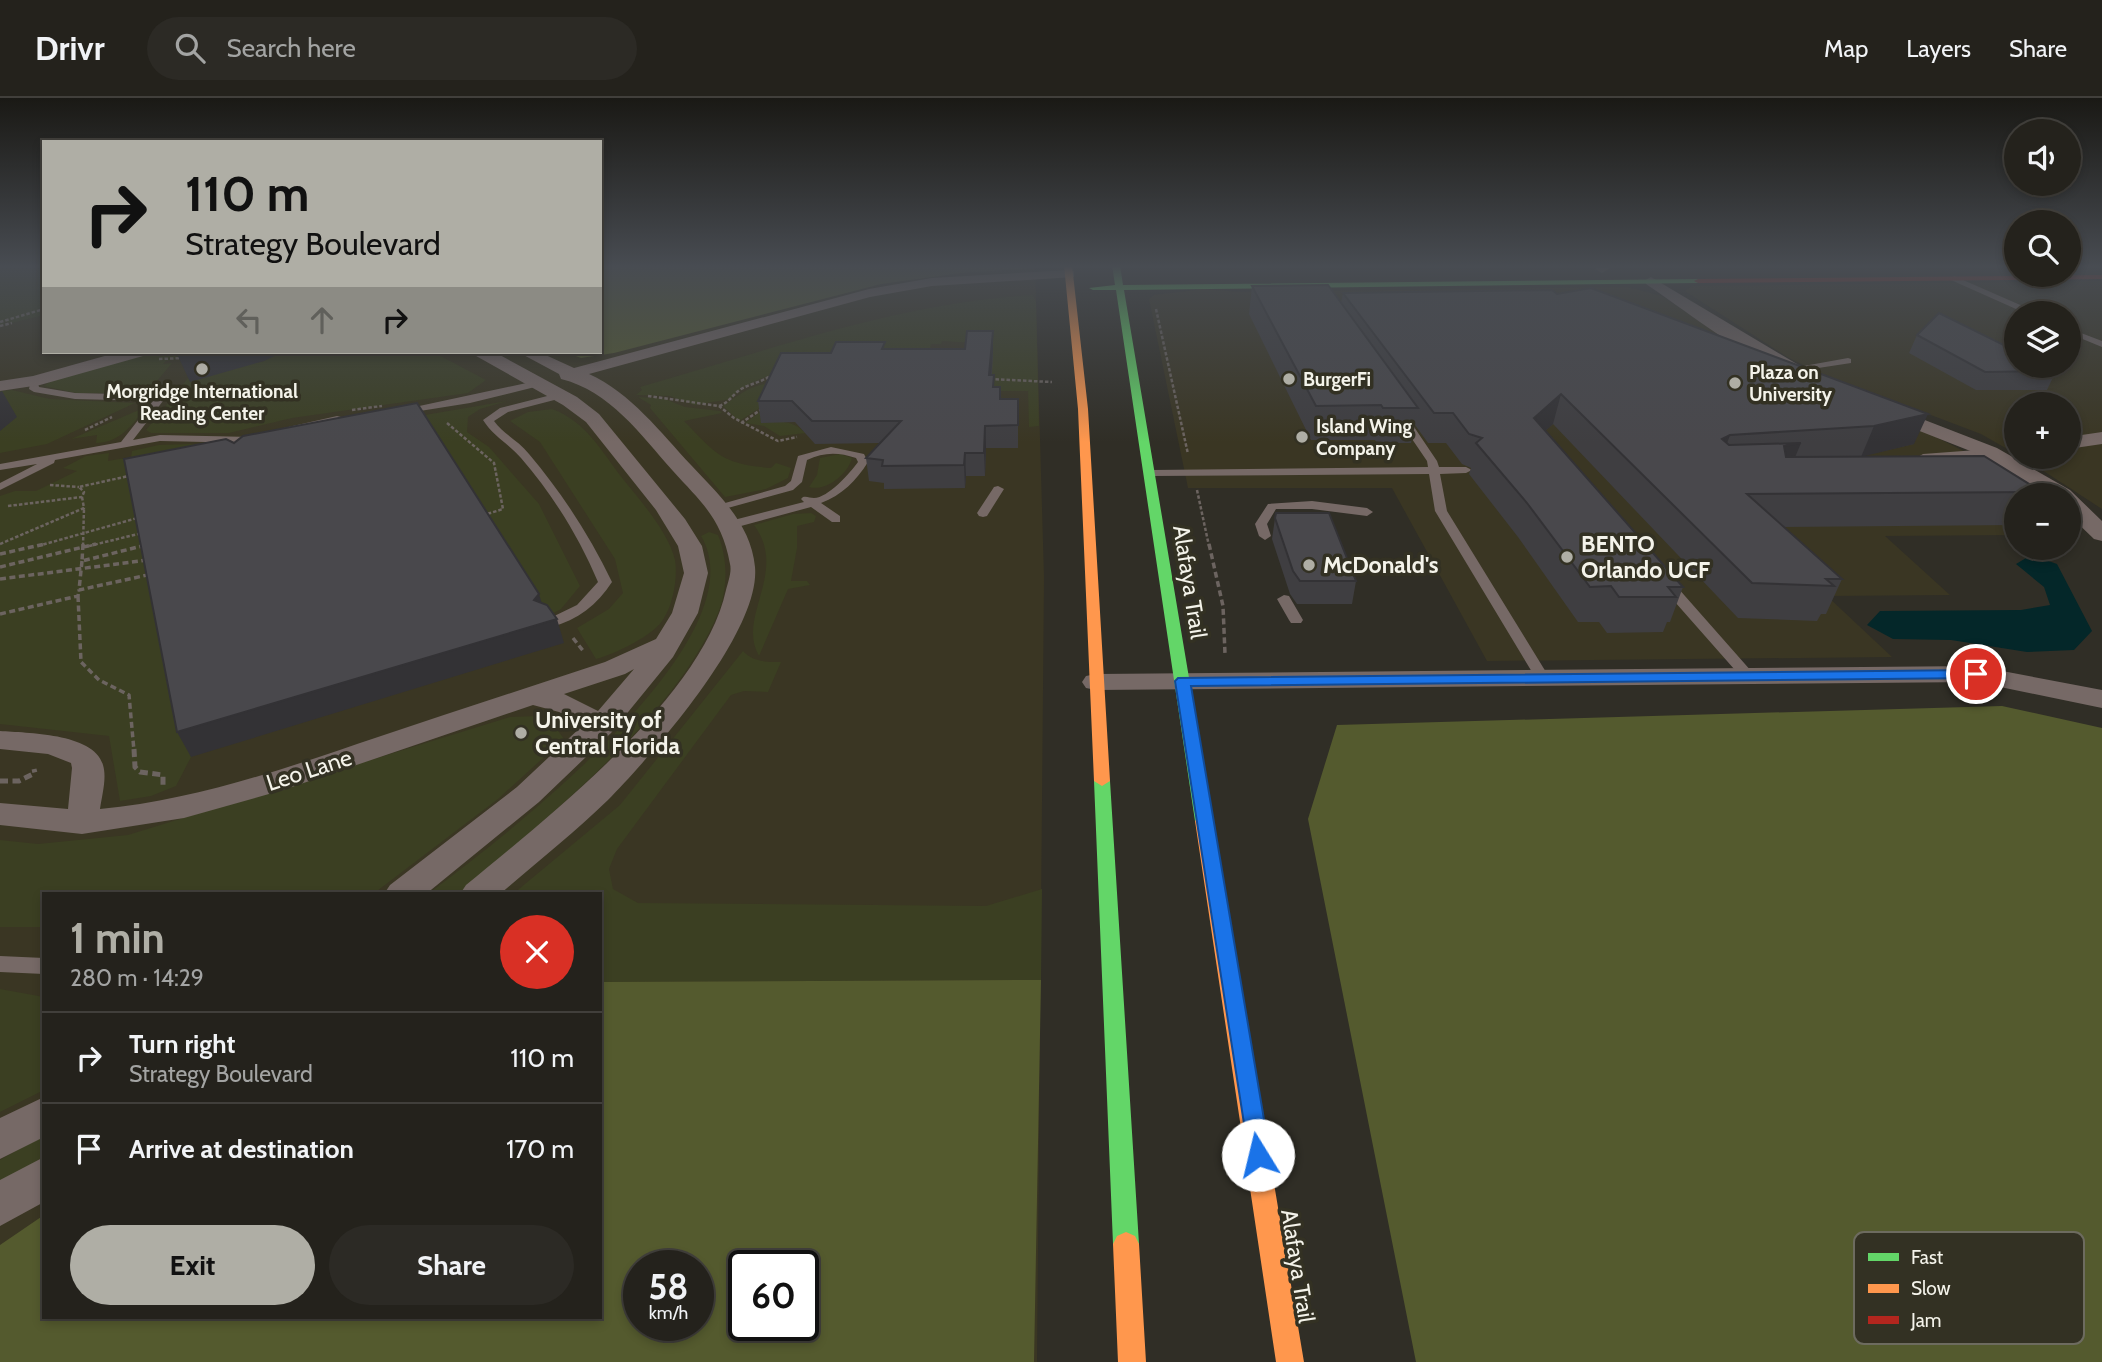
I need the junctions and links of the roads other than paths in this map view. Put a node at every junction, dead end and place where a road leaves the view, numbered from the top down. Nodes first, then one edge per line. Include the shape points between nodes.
1 (772, 324) edge
2 (1072, 324) edge
3 (1126, 324) edge
4 (1716, 324) edge
5 (2081, 335) edge
6 (2102, 335) edge
7 (2087, 338) junction
8 (2102, 344) edge
9 (121, 354) edge
10 (123, 354) edge
11 (481, 354) edge
12 (531, 354) edge
13 (1848, 361) dead end
14 (1792, 369) junction
15 (0, 377) edge
16 (596, 380) junction
17 (34, 381) junction
18 (1817, 381) edge
19 (536, 384) junction
20 (0, 386) edge
21 (559, 396) junction
22 (1393, 403) edge
23 (1866, 404) edge
24 (384, 410) edge
25 (346, 414) edge
26 (2102, 438) edge
27 (252, 440) junction
28 (2081, 441) edge
29 (126, 442) junction
30 (2004, 450) edge
31 (242, 452) edge
32 (1990, 452) junction
33 (55, 457) junction
34 (1908, 458) edge
35 (0, 467) edge
36 (1466, 470) edge
37 (1432, 471) junction
38 (1151, 473) junction
39 (2042, 483) edge
40 (0, 487) edge
41 (789, 488) junction
42 (998, 489) dead end
43 (812, 502) junction
44 (1367, 512) dead end
45 (983, 513) dead end
46 (2081, 514) edge
47 (723, 516) junction
48 (836, 519) dead end
49 (1263, 530) dead end
50 (2102, 534) edge
51 (1659, 575) edge
52 (1283, 599) dead end
53 (1296, 620) dead end
54 (551, 624) edge
55 (666, 644) junction
56 (1747, 675) junction
57 (1542, 677) junction
58 (1183, 681) junction
59 (1096, 682) junction
60 (531, 696) junction
61 (2102, 699) edge
62 (601, 727) junction
63 (0, 740) edge
64 (0, 814) edge
65 (82, 823) junction
66 (405, 892) edge
67 (480, 892) edge
68 (0, 964) edge
69 (42, 966) edge
70 (42, 1116) edge
71 (0, 1140) edge
72 (42, 1178) edge
73 (0, 1205) edge
74 (1132, 1362) edge
75 (1290, 1362) edge

1 - 16 street
2 - 59 main road via 1083,409
3 - 38 main road, Alafaya Trail
4 - 14 street
5 - 7 lane
6 - 7 lane
7 - 8 lane
9 - 15 street
10 - 17 street
11 - 19 street
12 - 16 street
13 - 14 lane
14 - 18 street
16 - 19 street
16 - 21 street
16 - 47 street via 633,414
17 - 20 street
17 - 29 lane via 34,389 54,394 155,397 158,401
19 - 21 street
19 - 24 lane via 470,400
21 - 54 lane via 505,410 488,420 522,451 594,555 605,582 596,598 579,612
21 - 55 street via 577,404 599,426 684,533 696,571 689,604
22 - 37 lane via 1432,461
23 - 32 street
25 - 27 lane
26 - 28 street
27 - 29 lane via 204,437
27 - 31 lane
29 - 33 lane
30 - 32 street
32 - 34 lane
32 - 39 street
33 - 35 lane
33 - 40 lane
36 - 37 lane
37 - 38 lane
37 - 57 lane via 1441,511
38 - 58 main road, Alafaya Trail
41 - 43 lane
41 - 43 lane via 796,482 802,458 810,454 830,449 860,456 863,462 855,476
41 - 47 lane
42 - 45 lane
43 - 47 lane
43 - 48 lane
44 - 49 lane via 1309,514
46 - 50 street
47 - 67 street via 743,567 734,612 715,653 597,792
51 - 56 lane
52 - 53 lane
55 - 60 street, Leo Lane via 615,668
55 - 62 street
56 - 57 street
56 - 61 street via 1976,674
57 - 58 street
58 - 59 street
58 - 75 main road, Alafaya Trail
59 - 74 main road
60 - 62 street via 559,700
60 - 65 street, Leo Lane via 241,793 162,812
62 - 66 street via 493,824
63 - 65 street via 81,753 88,764
64 - 65 street, Leo Lane
68 - 69 lane
70 - 71 street
72 - 73 street

